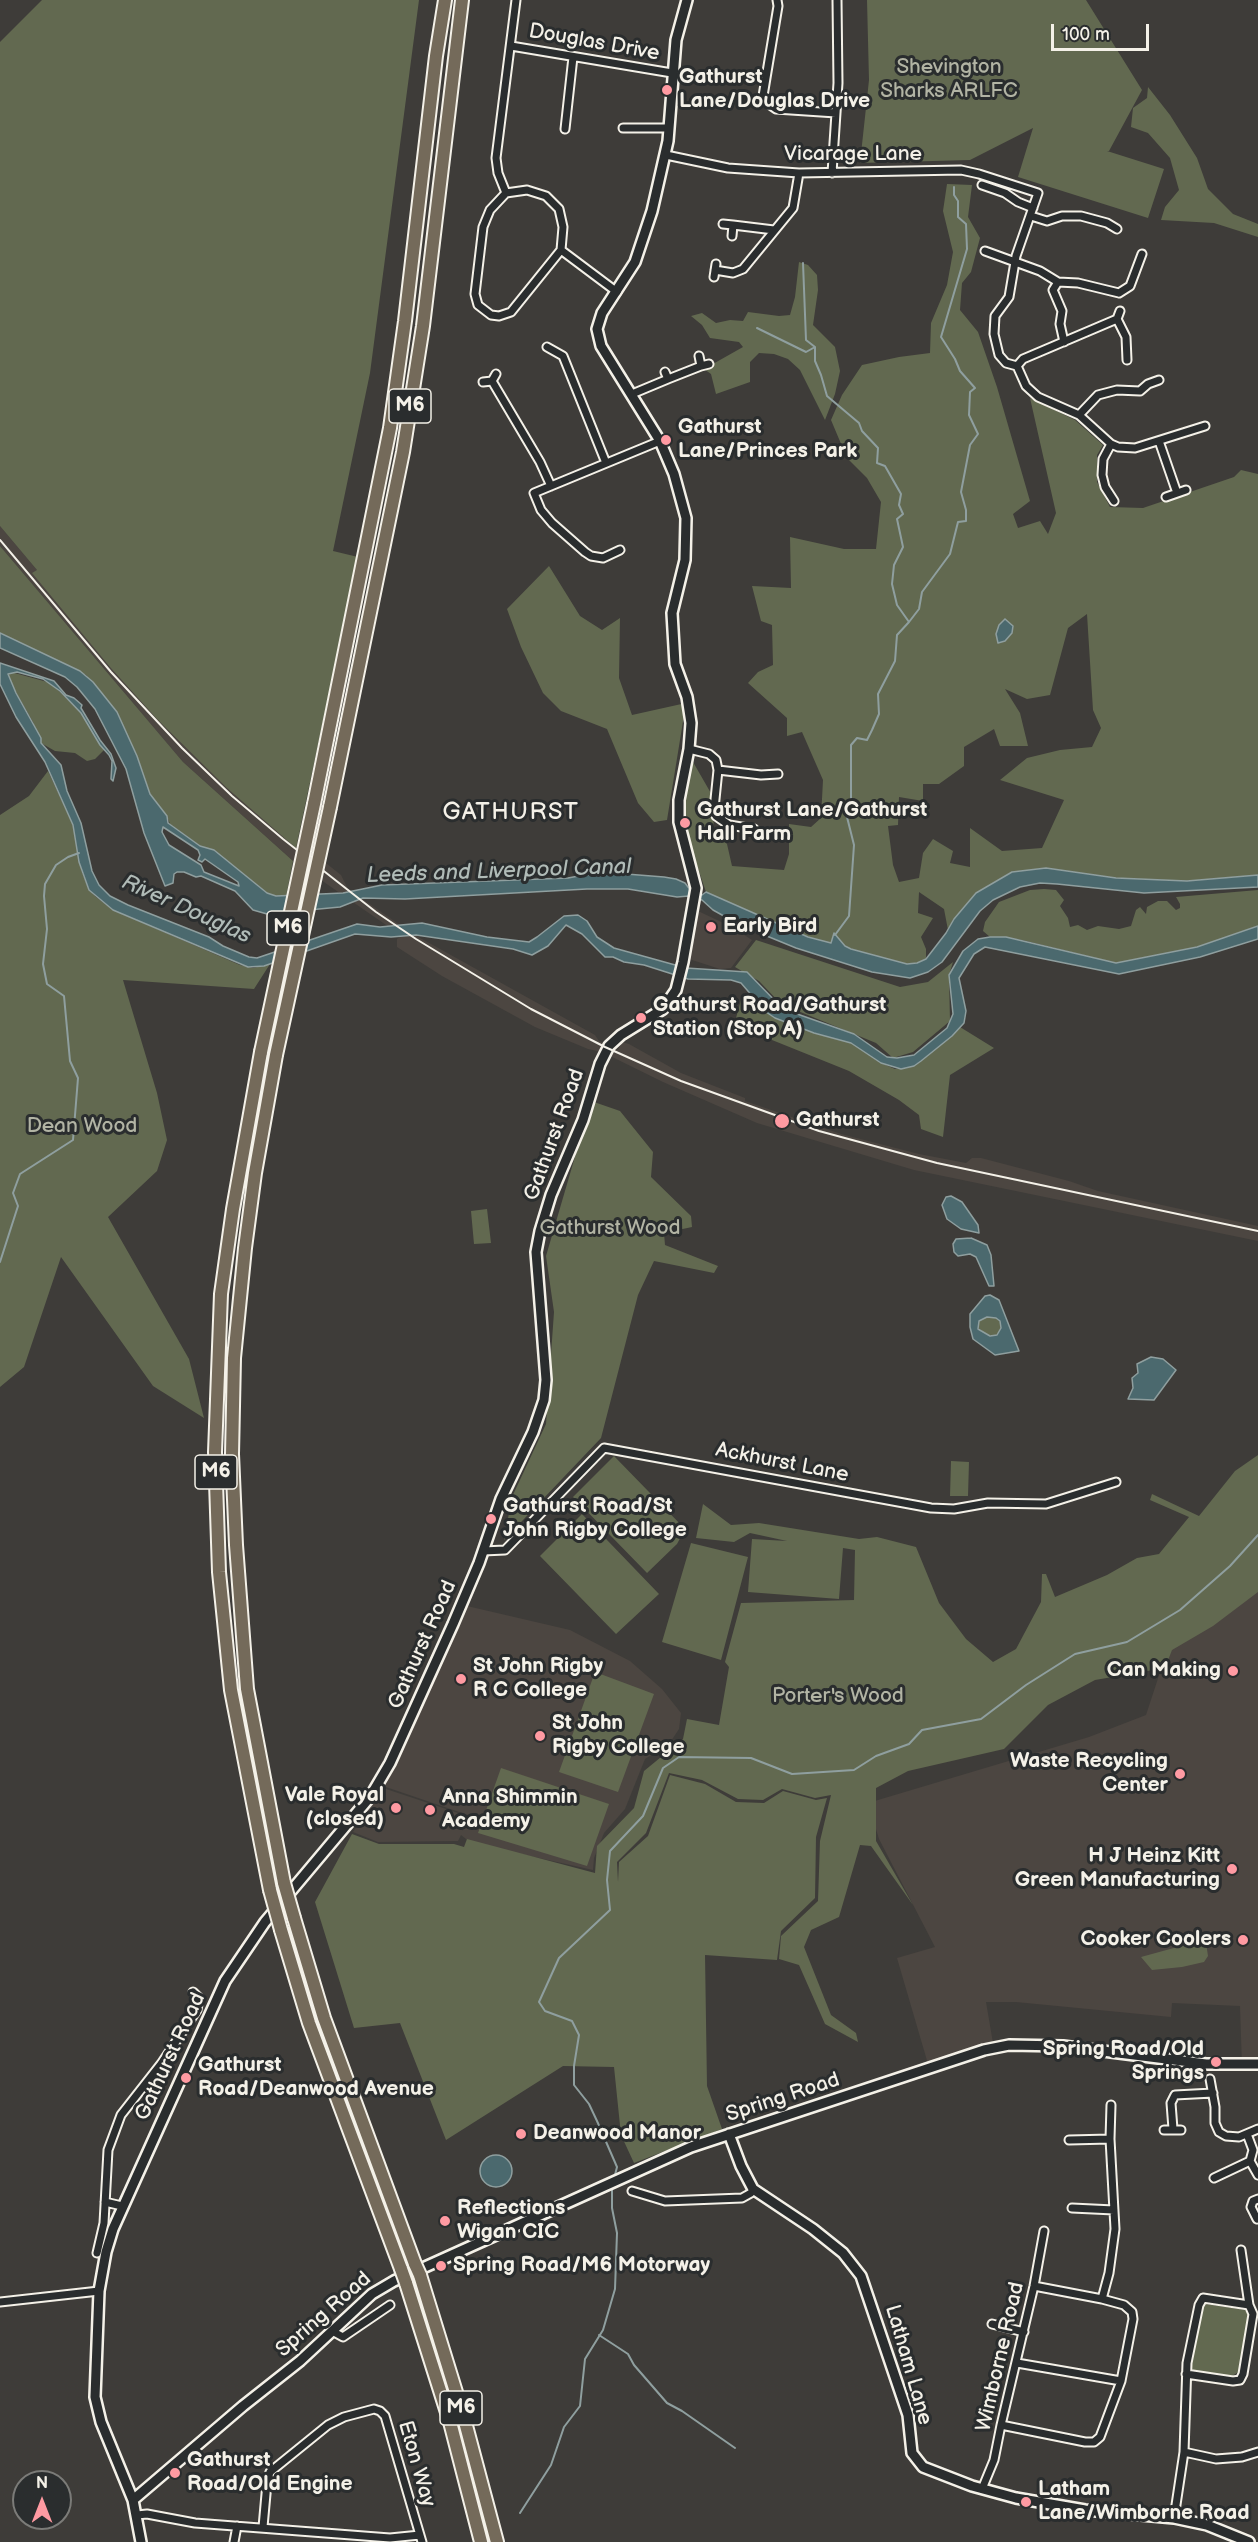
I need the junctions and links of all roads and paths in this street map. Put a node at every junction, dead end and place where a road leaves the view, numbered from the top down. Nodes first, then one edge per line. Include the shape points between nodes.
1 (445, 0) edge
2 (462, 0) edge
3 (516, 0) edge
4 (687, 0) edge
5 (777, 0) edge
6 (837, 0) edge
7 (511, 45) junction
8 (573, 57) junction
9 (672, 74) junction
10 (836, 113) junction
11 (621, 128) dead end
12 (669, 128) junction
13 (565, 129) dead end
14 (666, 155) junction
15 (832, 172) junction
16 (799, 173) junction
17 (982, 185) dead end
18 (506, 193) junction
19 (1032, 212) junction
20 (723, 224) dead end
21 (734, 225) junction
22 (1117, 229) dead end
23 (774, 230) junction
24 (732, 236) dead end
25 (561, 250) junction
26 (985, 251) dead end
27 (1142, 254) dead end
28 (1015, 262) junction
29 (715, 270) dead end
30 (1058, 282) junction
31 (617, 292) junction
32 (1064, 342) junction
33 (547, 347) dead end
34 (699, 356) dead end
35 (1126, 360) dead end
36 (1017, 366) junction
37 (665, 372) dead end
38 (496, 374) dead end
39 (668, 379) junction
40 (1159, 380) dead end
41 (492, 381) junction
42 (483, 382) dead end
43 (632, 394) junction
44 (1079, 415) junction
45 (1205, 426) dead end
46 (660, 441) junction
47 (1159, 441) junction
48 (1111, 444) junction
49 (606, 463) junction
50 (551, 486) junction
51 (1186, 490) dead end
52 (1177, 493) junction
53 (1166, 497) dead end
54 (1114, 501) dead end
55 (620, 550) dead end
56 (690, 749) junction
57 (718, 770) junction
58 (778, 774) dead end
59 (754, 830) dead end
60 (1116, 1482) dead end
61 (483, 1551) junction
62 (193, 1992) dead end
63 (1258, 2064) edge
64 (1210, 2079) dead end
65 (1213, 2093) junction
66 (1112, 2105) dead end
67 (1258, 2129) edge
68 (1164, 2130) dead end
69 (729, 2134) junction
70 (1247, 2134) junction
71 (1110, 2139) junction
72 (1069, 2140) dead end
73 (1250, 2161) junction
74 (1258, 2175) edge
75 (1214, 2178) dead end
76 (753, 2189) junction
77 (632, 2191) dead end
78 (1258, 2199) edge
79 (105, 2202) junction
80 (122, 2206) junction
81 (1072, 2208) dead end
82 (1114, 2210) junction
83 (1257, 2219) edge
84 (1044, 2231) dead end
85 (1241, 2250) dead end
86 (97, 2253) dead end
87 (1035, 2286) junction
88 (99, 2291) junction
89 (1102, 2299) junction
90 (0, 2301) edge
91 (1249, 2305) junction
92 (390, 2306) dead end
93 (992, 2324) dead end
94 (332, 2331) junction
95 (1024, 2332) junction
96 (1017, 2363) junction
97 (1186, 2374) junction
98 (1121, 2381) junction
99 (1001, 2425) junction
100 (1184, 2452) junction
101 (1258, 2452) edge
102 (982, 2489) junction
103 (133, 2500) junction
104 (137, 2514) junction
105 (1174, 2518) junction
106 (237, 2526) junction
107 (263, 2527) junction
108 (421, 2538) edge
109 (141, 2542) edge
110 (234, 2542) edge
111 (481, 2542) edge
112 (497, 2542) edge
113 (1249, 2542) edge

1 - 111 highway, M6, bridge via 390,428 261,1052 233,1209 221,1294 215,1452 219,1572 231,1690 270,1890 309,2023 406,2283 450,2422
2 - 112 highway, M6, bridge via 423,326 403,452 276,1055 255,1173 234,1358 232,1454 247,1689 284,1883 324,2018 417,2269 464,2418
3 - 7 street
4 - 9 main road
5 - 10 street via 763,96 766,102 776,109
6 - 10 street
7 - 8 street, Douglas Drive
7 - 18 street via 496,158
8 - 9 street, Douglas Drive
8 - 13 street
9 - 12 main road
10 - 15 street
11 - 12 street
12 - 14 main road
14 - 16 street, Vicarage Lane via 728,168
14 - 31 main road via 641,246
15 - 16 street, Vicarage Lane
15 - 19 street, Vicarage Lane via 961,170 1038,193
16 - 23 street via 794,204
17 - 19 street via 1005,193
18 - 25 street via 535,191 555,204 563,227
18 - 25 street via 490,210 483,227 475,294 481,308 495,316 511,312
19 - 22 street via 1047,221 1062,213
19 - 28 street
20 - 21 street
21 - 23 street
21 - 24 street
23 - 29 street via 740,272
25 - 31 street
26 - 28 street
27 - 30 street via 1130,286 1119,297 1078,283
28 - 30 street
28 - 36 street via 1009,297 993,325 999,355 1006,363
30 - 32 street via 1053,290 1062,311
31 - 43 main road via 599,318 597,334
32 - 35 street via 1119,315 1126,337
32 - 36 street via 1023,358
33 - 49 street via 563,356
34 - 39 street via 705,365
36 - 44 street via 1026,386 1038,397
37 - 39 street
38 - 41 street
39 - 43 street
40 - 44 street via 1140,391 1127,386 1098,395
41 - 42 street
41 - 50 street
43 - 46 main road
44 - 48 street
45 - 47 street
46 - 49 street
46 - 56 main road via 686,518 686,552 673,606 673,634 675,664 690,714
47 - 48 street via 1125,449
47 - 52 street
48 - 54 street via 1103,459 1102,475 1104,487
49 - 50 street
50 - 55 street via 534,493 541,510 552,522 597,558
51 - 52 street
52 - 53 street
56 - 57 street via 709,754 716,760
56 - 61 main road, Gathurst Road via 678,812 695,882 683,962 672,997 663,1009 609,1046 551,1195 536,1262 546,1391 538,1420 501,1499
57 - 58 street
57 - 59 street via 716,816 729,825
60 - 61 street, Ackhurst Lane via 1046,1504 988,1503 931,1509 604,1448 506,1550
61 - 80 main road, Gathurst Road via 390,1763 370,1797 264,1922 225,1981
62 - 79 street, Gathurst Road via 199,1998 191,2021 121,2115 108,2150
63 - 69 main road, Spring Road via 1206,2064 1043,2044 1009,2045
64 - 65 street
65 - 68 street via 1175,2095 1172,2100 1177,2130
65 - 70 street via 1217,2130 1231,2137
66 - 71 street
67 - 70 street
69 - 76 main road, Latham Lane
69 - 94 main road, Spring Road via 673,2154 394,2281 372,2294
70 - 73 street via 1253,2150
71 - 72 street
71 - 82 street
73 - 74 street
73 - 75 street
76 - 77 street via 742,2198 664,2201
76 - 102 main road, Latham Lane via 843,2253 861,2276 908,2415 916,2461 936,2474
78 - 83 street via 1251,2207
79 - 80 street
79 - 86 street, Gathurst Road
80 - 88 main road, Gathurst Road via 106,2252
81 - 82 street
82 - 89 street via 1115,2229
84 - 87 street, Wimborne Road
85 - 91 street
87 - 89 street
87 - 95 street, Wimborne Road
88 - 90 street
88 - 103 main road, Gathurst Road via 97,2411
89 - 98 street via 1124,2305 1132,2312
91 - 97 street via 1203,2298
91 - 97 street via 1253,2314 1240,2380
92 - 94 street via 343,2337
93 - 95 street
94 - 103 main road, Spring Road
95 - 96 street, Wimborne Road
96 - 98 street
96 - 99 street, Wimborne Road
97 - 100 street
98 - 99 street via 1100,2437 1094,2442
99 - 102 street, Wimborne Road via 994,2460
100 - 101 street via 1216,2458
100 - 105 street
102 - 105 main road, Latham Lane via 1085,2510
103 - 104 main road, Gathurst Road
104 - 106 street
104 - 109 main road, Gathurst Road
105 - 113 main road, Latham Lane via 1207,2525
106 - 107 street
106 - 110 street
107 - 108 street
107 - 108 street, Eton Way via 270,2472 328,2425 374,2409 385,2416

